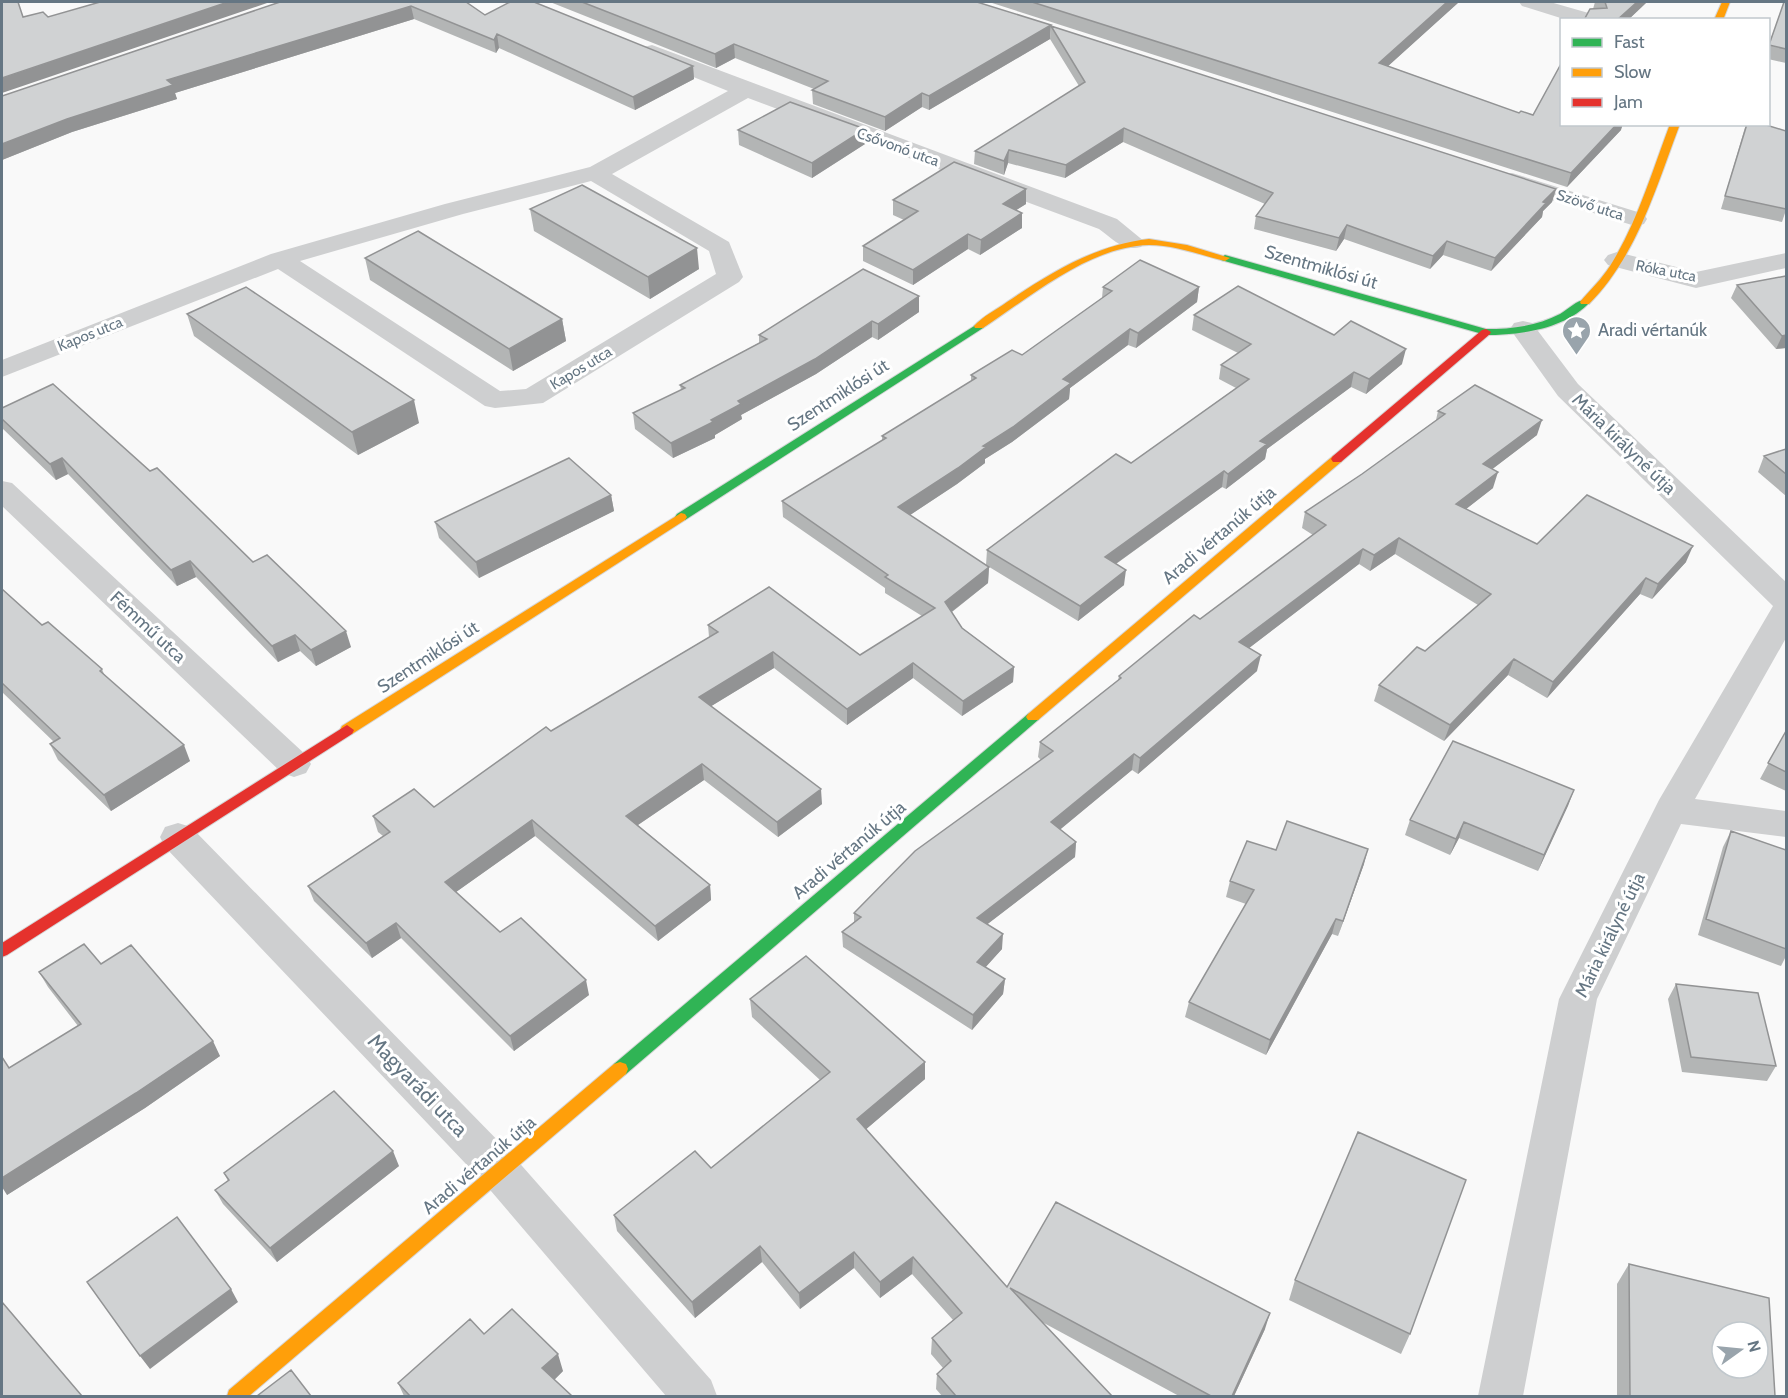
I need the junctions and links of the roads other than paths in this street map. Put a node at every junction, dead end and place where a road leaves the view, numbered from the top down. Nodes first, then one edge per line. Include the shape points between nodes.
1 (1529, 2) edge
2 (1726, 2) edge
3 (1585, 18) edge
4 (1719, 18) edge
5 (637, 46) edge
6 (746, 90) junction
7 (1674, 126) edge
8 (1487, 171) edge
9 (594, 172) junction
10 (1635, 219) junction
11 (1132, 242) junction
12 (280, 259) junction
13 (1617, 260) junction
14 (1786, 261) edge
15 (1523, 329) junction
16 (1486, 332) junction
17 (2, 369) edge
18 (2, 490) edge
19 (1786, 600) edge
20 (1786, 611) edge
21 (294, 764) junction
22 (1671, 809) junction
23 (1786, 824) edge
24 (178, 837) junction
25 (2, 951) edge
26 (500, 1171) junction
27 (236, 1396) edge
28 (696, 1396) edge
29 (1500, 1396) edge

1 - 3 street
2 - 4 street
5 - 6 street, Csővonó utca
6 - 9 street, Kapos utca
6 - 11 street, Csővonó utca via 1108,224
7 - 10 street, Szentmiklósi út
8 - 10 street, Szövő utca
9 - 12 street, Kapos utca
9 - 12 street, Kapos utca via 720,247 730,277 533,397 495,400
10 - 13 street, Szentmiklósi út
11 - 16 street, Szentmiklósi út via 1178,245
11 - 21 street, Szentmiklósi út via 1103,251 1073,267
12 - 17 street, Kapos utca
13 - 14 street, Róka utca via 1696,280
13 - 15 street, Szentmiklósi út via 1591,297 1572,312
15 - 16 street, Szentmiklósi út
15 - 19 street, Mária királyné útja via 1568,390
16 - 26 street, Aradi vértanúk útja
18 - 21 street, Fémmű utca
20 - 22 street, Mária királyné útja
21 - 24 street, Szentmiklósi út
22 - 23 street
22 - 29 street, Mária királyné útja via 1578,999
24 - 25 street, Szentmiklósi út
24 - 26 street, Magyarádi utca
26 - 27 street, Aradi vértanúk útja
26 - 28 street, Magyarádi utca

